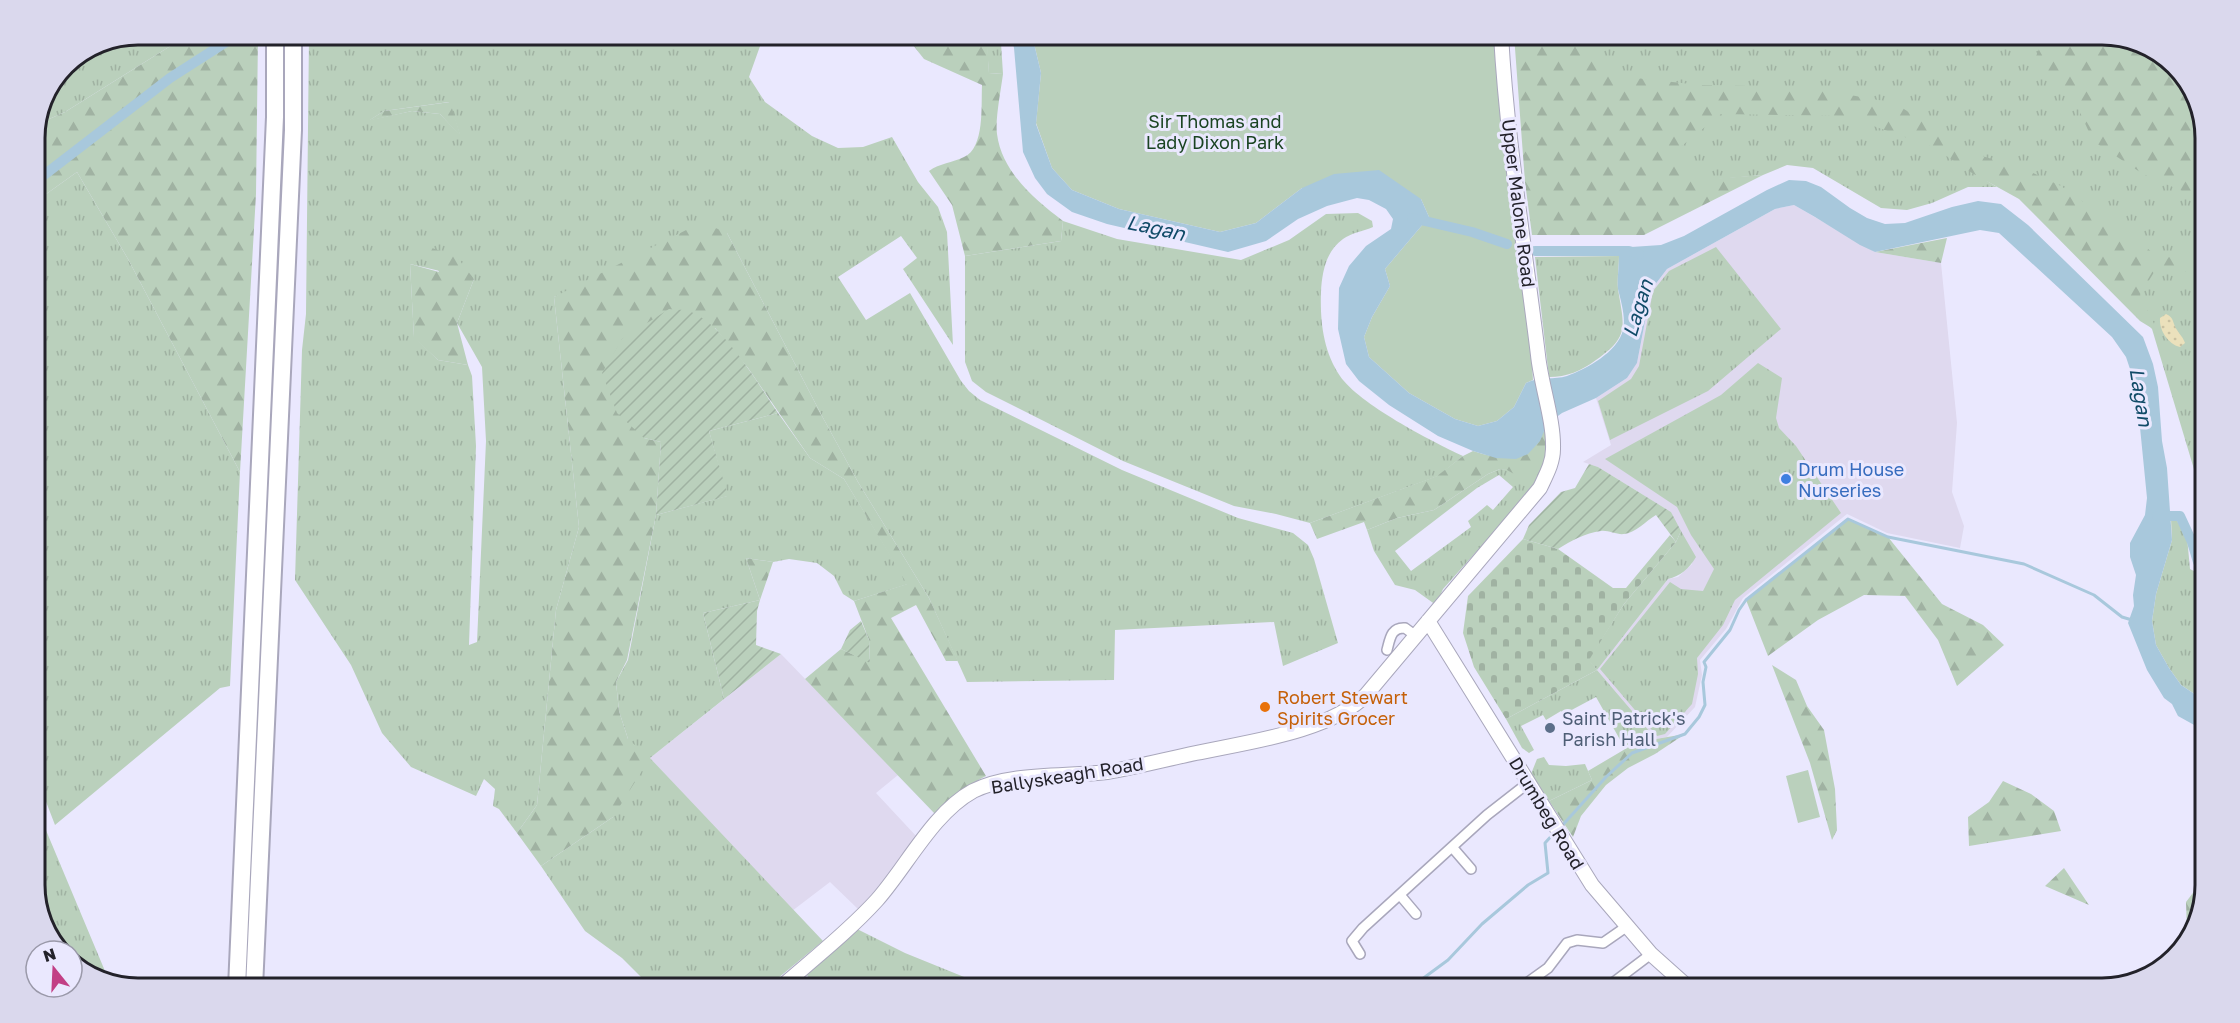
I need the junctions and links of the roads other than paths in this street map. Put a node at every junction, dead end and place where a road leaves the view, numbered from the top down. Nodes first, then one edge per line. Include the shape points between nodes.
1 (275, 45) edge
2 (293, 45) edge
3 (1502, 45) edge
4 (1428, 621) junction
5 (1416, 636) junction
6 (1387, 650) dead end
7 (1528, 783) junction
8 (1452, 847) junction
9 (1471, 869) dead end
10 (1400, 895) junction
11 (1416, 914) dead end
12 (1626, 927) junction
13 (1360, 954) dead end
14 (1651, 954) junction
15 (237, 978) edge
16 (254, 978) edge
17 (791, 978) edge
18 (1534, 978) edge
19 (1619, 978) edge
20 (1678, 978) edge

1 - 15 highway
2 - 16 highway via 293,130
3 - 4 main road, Upper Malone Road via 1510,142 1540,372 1553,439 1551,462 1540,488
4 - 5 main road, Ballyskeagh Road
4 - 7 main road, Drumbeg Road
5 - 6 street via 1405,628 1396,630
5 - 17 main road, Ballyskeagh Road via 1357,704 1318,723 1107,771 993,783 972,792 930,831 876,901
7 - 8 street
7 - 12 main road, Drumbeg Road via 1592,885
8 - 9 street
8 - 10 street
10 - 11 street
10 - 13 street via 1352,941
12 - 14 main road, Drumbeg Road
12 - 18 street via 1603,943 1567,942 1548,968
14 - 19 street
14 - 20 main road, Drumbeg Road

